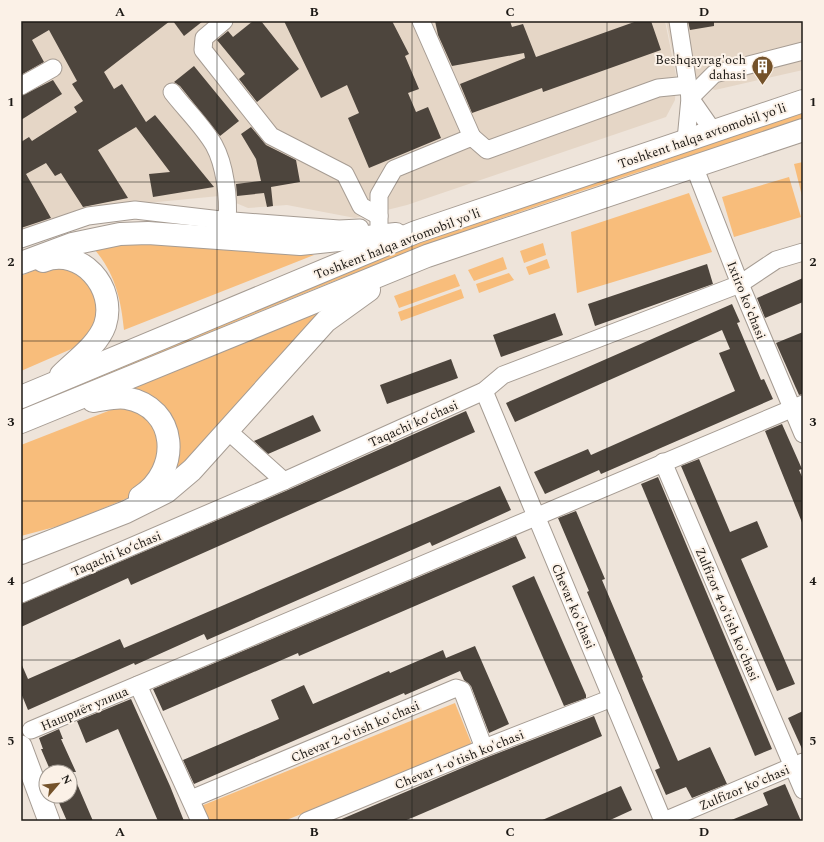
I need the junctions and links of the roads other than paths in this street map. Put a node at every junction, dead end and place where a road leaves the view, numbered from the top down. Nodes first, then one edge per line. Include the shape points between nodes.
1 (224, 21) edge
2 (421, 21) edge
3 (678, 21) edge
4 (803, 51) edge
5 (53, 68) dead end
6 (21, 86) edge
7 (689, 91) junction
8 (172, 92) dead end
9 (803, 101) edge
10 (803, 130) edge
11 (714, 131) junction
12 (472, 137) junction
13 (686, 140) junction
14 (694, 166) junction
15 (70, 222) junction
16 (222, 226) junction
17 (380, 226) junction
18 (416, 232) junction
19 (21, 238) edge
20 (72, 244) junction
21 (803, 252) edge
22 (426, 256) junction
23 (21, 263) edge
24 (21, 269) edge
25 (740, 284) junction
26 (51, 384) junction
27 (484, 391) junction
28 (21, 397) edge
29 (60, 406) junction
30 (797, 406) edge
31 (21, 422) edge
32 (228, 431) junction
33 (803, 434) edge
34 (663, 462) junction
35 (284, 480) junction
36 (537, 517) junction
37 (21, 546) edge
38 (21, 553) edge
39 (21, 594) edge
40 (138, 685) junction
41 (612, 698) junction
42 (26, 738) edge
43 (484, 748) junction
44 (798, 764) edge
45 (21, 783) edge
46 (803, 790) edge
47 (191, 799) junction
48 (35, 821) edge
49 (49, 821) edge
50 (200, 821) edge
51 (306, 821) edge
52 (663, 821) edge

1 - 17 street via 204,38 203,50 271,136 345,174 361,206
2 - 12 street
3 - 7 street
4 - 7 street via 714,74
5 - 6 street
7 - 11 street
7 - 12 street via 658,88 487,150
7 - 13 street
8 - 16 street via 214,146 229,201
9 - 11 highway, Toshkent halqa avtomobil yo'li
10 - 14 highway, Toshkent halqa avtomobil yo'li
11 - 13 highway, Toshkent halqa avtomobil yo'li
12 - 17 street via 394,169 379,195
13 - 18 highway, Toshkent halqa avtomobil yo'li
14 - 22 highway, Toshkent halqa avtomobil yo'li
14 - 25 street, Ixtiro ko'chasi
15 - 16 street via 88,216 135,210
15 - 19 street
15 - 20 street via 75,228 76,236
16 - 17 highway via 300,244
16 - 20 highway via 120,234
17 - 18 highway
18 - 26 highway, Toshkent halqa avtomobil yo'li
20 - 23 highway
21 - 25 street, Taqachi koʻchasi via 776,260
22 - 29 highway, Toshkent halqa avtomobil yo'li
22 - 32 highway via 370,289 326,321
24 - 26 highway via 46,260 72,261 93,274 107,298 107,315 102,333
25 - 27 street, Taqachi koʻchasi via 503,375
25 - 30 street, Ixtiro ko'chasi
26 - 28 highway, Toshkent halqa avtomobil yo'li
27 - 35 street, Taqachi koʻchasi
27 - 36 street, Chevar ko'chasi
29 - 31 highway, Toshkent halqa avtomobil yo'li
29 - 37 highway via 124,397 142,403 157,416 168,433 167,464 158,481 136,499 99,517
30 - 33 street, Ixtiro ko'chasi
30 - 34 street, Нашриёт улица
32 - 35 street
32 - 38 highway via 192,470 166,492 126,512
34 - 36 street, Нашриёт улица
34 - 44 street, Zulfizor 4-o'tish ko'chasi
35 - 39 street, Taqachi koʻchasi
36 - 40 street, Нашриёт улица
36 - 41 street, Chevar ko'chasi
40 - 42 street, Нашриёт улица
40 - 47 street
41 - 43 street, Chevar 1-o'tish ko'chasi
41 - 52 street, Chevar ko'chasi
42 - 49 main road
43 - 47 street, Chevar 2-o'tish ko'chasi via 462,690 456,688
43 - 51 street, Chevar 1-o'tish ko'chasi
44 - 46 street, Zulfizor 4-o'tish ko'chasi
44 - 52 street, Zulfizor ko'chasi
45 - 48 main road
47 - 50 street

